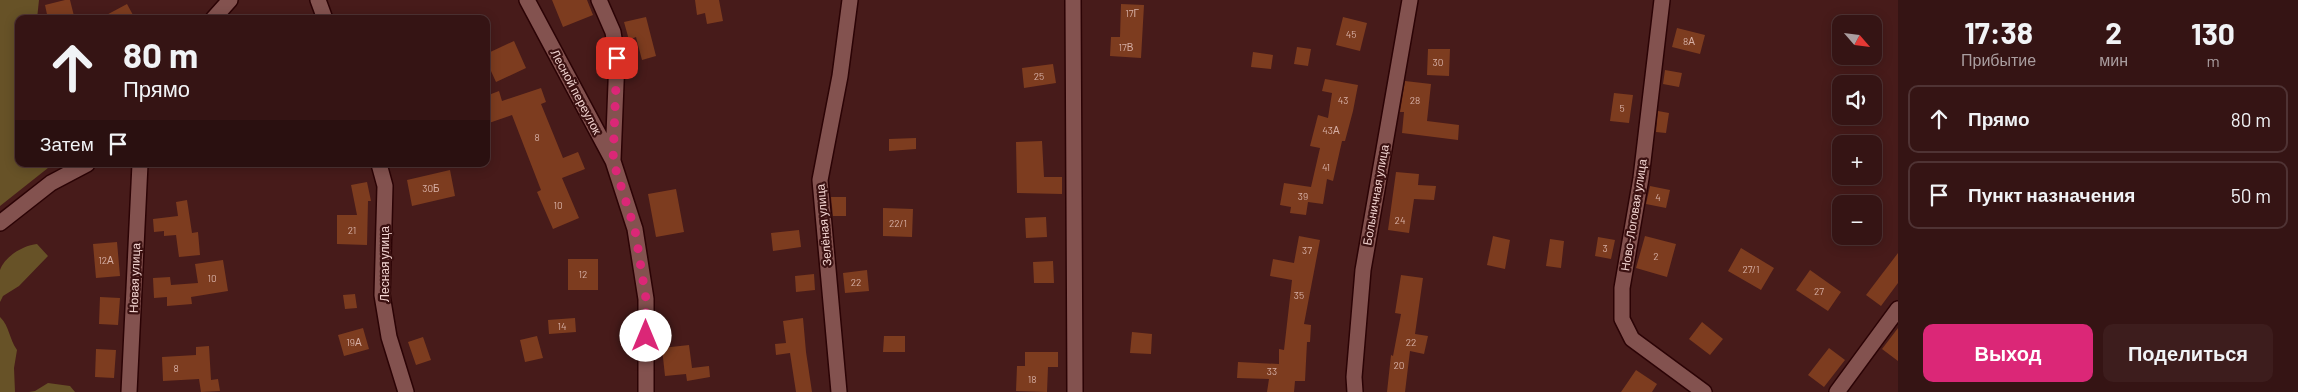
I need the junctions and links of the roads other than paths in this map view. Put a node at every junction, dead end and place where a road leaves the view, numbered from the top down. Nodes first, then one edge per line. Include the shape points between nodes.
1 (230, 0) edge
2 (318, 0) edge
3 (527, 0) edge
4 (599, 0) edge
5 (850, 0) edge
6 (1073, 0) edge
7 (1410, 0) edge
8 (1662, 0) edge
9 (217, 15) edge
10 (324, 15) edge
11 (613, 161) junction
12 (81, 167) edge
13 (140, 167) edge
14 (380, 167) edge
15 (0, 223) edge
16 (1898, 309) edge
17 (129, 392) edge
18 (406, 392) edge
19 (646, 392) edge
20 (839, 392) edge
21 (1075, 392) edge
22 (1355, 392) edge
23 (1704, 392) edge
24 (1837, 392) edge

1 - 9 street
2 - 10 street
3 - 11 street, Лесной переулок
4 - 11 street via 613,32 617,58
5 - 20 street, Зелёная улица via 840,76 820,180
6 - 21 street
7 - 22 street, Больничная улица via 1364,270
8 - 23 street, Ново-Логовая улица via 1641,178 1622,288 1622,319 1632,339
11 - 19 street, Лесной переулок via 635,230 646,299
12 - 15 street via 51,183
13 - 17 street, Новая улица
14 - 18 street, Лесная улица via 385,186 382,295 389,337
16 - 24 street

